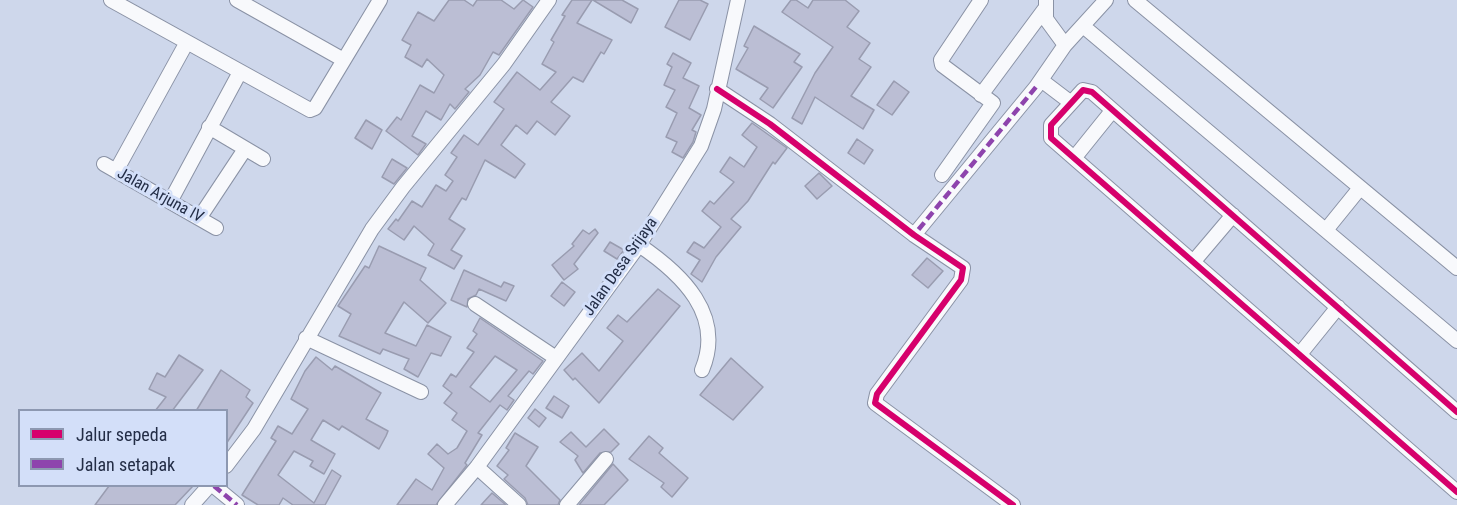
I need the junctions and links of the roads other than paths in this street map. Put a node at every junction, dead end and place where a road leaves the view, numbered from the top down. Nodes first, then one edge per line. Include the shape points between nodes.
1 (237, 0) edge
2 (549, 0) edge
3 (738, 0) edge
4 (981, 0) edge
5 (1106, 0) edge
6 (1135, 0) edge
7 (116, 1) edge
8 (373, 2) edge
9 (1045, 5) edge
10 (1083, 26) junction
11 (187, 42) junction
12 (1065, 45) junction
13 (342, 59) junction
14 (240, 72) junction
15 (1039, 83) junction
16 (717, 89) junction
17 (981, 95) junction
18 (1067, 105) junction
19 (1112, 111) junction
20 (209, 127) junction
21 (245, 149) junction
22 (1075, 157) junction
23 (262, 159) dead end
24 (942, 175) dead end
25 (1360, 188) junction
26 (171, 200) junction
27 (1233, 215) junction
28 (200, 217) junction
29 (216, 228) dead end
30 (1326, 230) junction
31 (914, 235) junction
32 (639, 245) junction
33 (1194, 261) junction
34 (1457, 268) edge
35 (475, 304) dead end
36 (1338, 307) junction
37 (306, 338) junction
38 (1457, 341) edge
39 (1300, 354) junction
40 (556, 358) junction
41 (702, 370) dead end
42 (421, 392) dead end
43 (1457, 412) edge
44 (606, 459) dead end
45 (228, 463) edge
46 (477, 467) junction
47 (208, 487) edge
48 (215, 487) edge
49 (1457, 492) edge
50 (192, 505) edge
51 (237, 505) edge
52 (445, 505) edge
53 (519, 505) edge
54 (567, 505) edge
55 (1013, 505) edge

1 - 13 street
2 - 37 street via 504,64 372,229
3 - 16 street, Jalan Desa Srijaya
4 - 17 street via 941,60 942,65
5 - 10 street
6 - 25 street
7 - 11 street
8 - 13 street
9 - 12 street via 1048,23
9 - 17 street
10 - 12 street
10 - 30 street
11 - 14 street
11 - 26 street, Jalan Arjuna IV via 110,168
12 - 15 street
13 - 14 street via 313,109
14 - 20 street
15 - 18 street
15 - 31 street
16 - 31 street via 770,124
16 - 32 street, Jalan Desa Srijaya via 701,146
17 - 24 street via 993,103
18 - 19 street via 1088,90
18 - 22 street via 1051,125 1049,134
19 - 22 street
19 - 27 street
20 - 21 street
20 - 26 street
21 - 23 street
21 - 28 street
22 - 33 street
25 - 30 street
25 - 34 street
26 - 28 street, Jalan Arjuna IV
27 - 33 street
27 - 36 street
28 - 29 street, Jalan Arjuna IV
30 - 38 street
31 - 55 street via 961,266 964,274 877,394 875,403
32 - 40 street, Jalan Desa Srijaya
32 - 41 street via 669,266 700,308 709,337
33 - 39 street
35 - 40 street
36 - 39 street
36 - 43 street
37 - 42 street
37 - 45 street via 254,429
39 - 49 street
40 - 46 street, Jalan Desa Srijaya
44 - 54 street
46 - 52 street, Jalan Desa Srijaya
46 - 53 street
47 - 50 street
48 - 51 street

